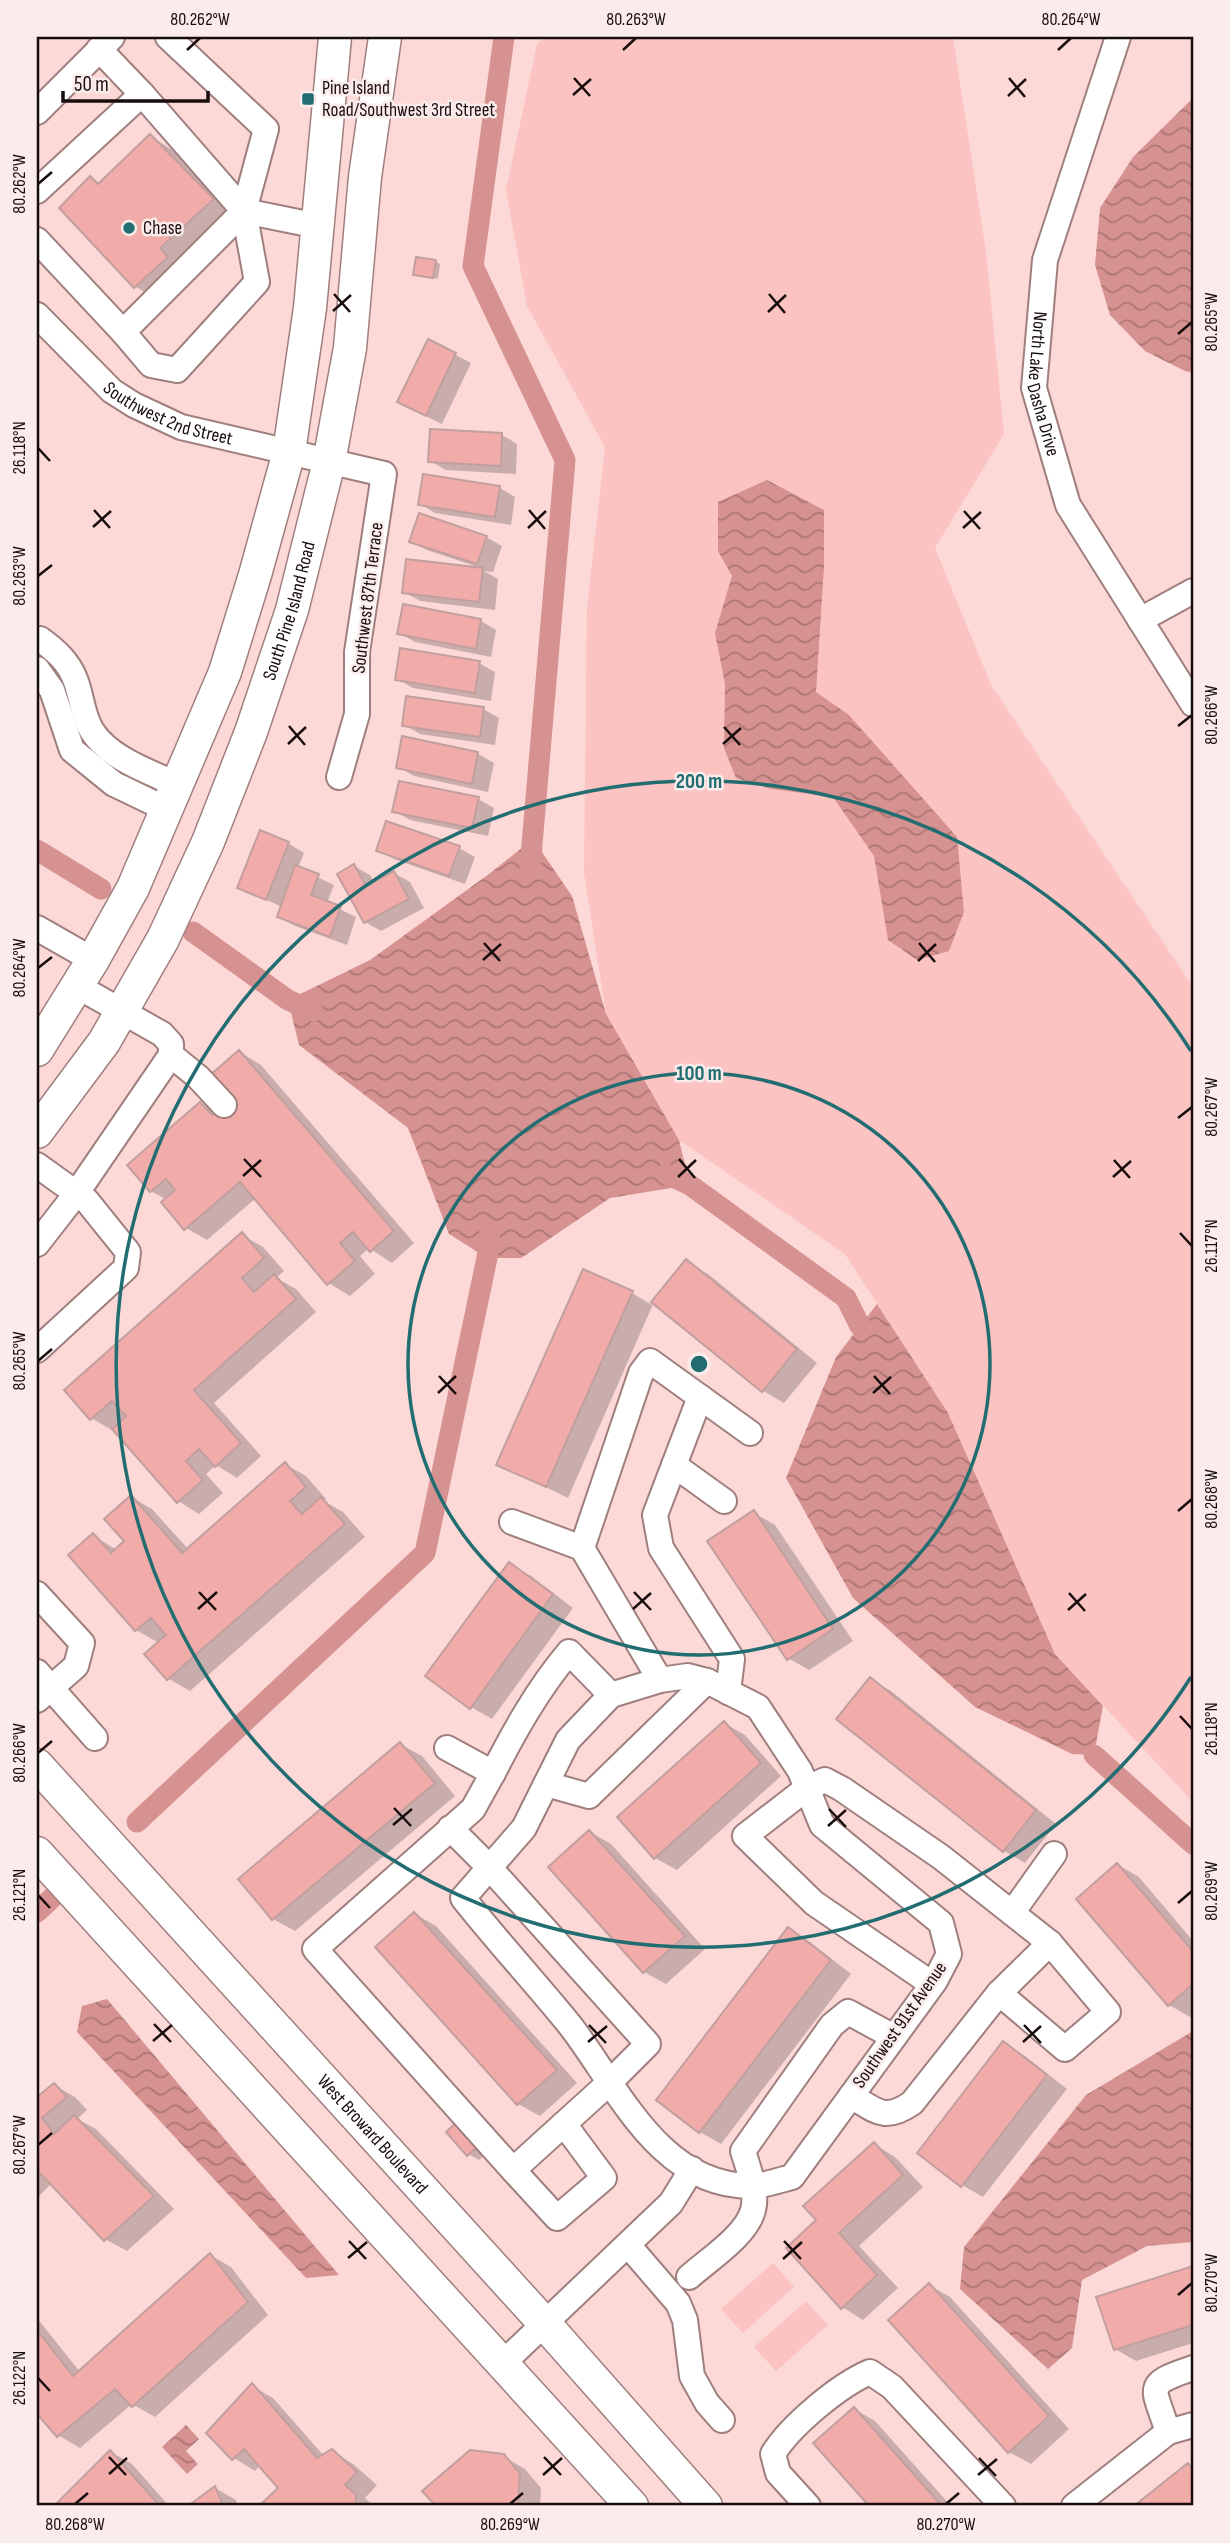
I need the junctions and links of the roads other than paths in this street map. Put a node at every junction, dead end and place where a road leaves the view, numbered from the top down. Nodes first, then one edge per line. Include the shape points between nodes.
1 (168, 37) edge
2 (335, 37) edge
3 (385, 37) edge
4 (1118, 37) edge
5 (106, 43) edge
6 (142, 94) junction
7 (37, 112) edge
8 (37, 191) edge
9 (244, 211) junction
10 (318, 226) junction
11 (37, 240) edge
12 (41, 327) edge
13 (123, 332) junction
14 (289, 452) junction
15 (330, 463) junction
16 (1193, 591) edge
17 (1140, 620) junction
18 (37, 640) edge
19 (37, 669) edge
20 (1193, 704) edge
21 (339, 777) dead end
22 (173, 797) junction
23 (37, 929) edge
24 (85, 973) junction
25 (121, 1011) junction
26 (37, 1050) edge
27 (171, 1055) junction
28 (224, 1105) dead end
29 (37, 1132) edge
30 (37, 1165) edge
31 (76, 1194) junction
32 (37, 1244) edge
33 (37, 1350) edge
34 (700, 1397) junction
35 (751, 1433) dead end
36 (674, 1465) junction
37 (724, 1501) dead end
38 (512, 1522) dead end
39 (582, 1548) junction
40 (37, 1594) edge
41 (660, 1680) junction
42 (41, 1687) edge
43 (718, 1687) junction
44 (611, 1695) junction
45 (95, 1738) dead end
46 (447, 1748) dead end
47 (37, 1765) edge
48 (493, 1773) junction
49 (546, 1784) junction
50 (807, 1788) junction
51 (450, 1828) junction
52 (37, 1853) edge
53 (1054, 1854) dead end
54 (489, 1867) junction
55 (1013, 1913) junction
56 (1050, 1943) junction
57 (932, 1984) junction
58 (999, 1993) junction
59 (894, 2037) junction
60 (609, 2083) junction
61 (851, 2096) junction
62 (564, 2124) junction
63 (692, 2169) junction
64 (513, 2170) junction
65 (752, 2186) junction
66 (628, 2245) junction
67 (689, 2277) dead end
68 (545, 2324) junction
69 (503, 2363) junction
70 (1193, 2368) edge
71 (722, 2420) dead end
72 (1193, 2425) edge
73 (1168, 2432) junction
74 (632, 2506) edge
75 (706, 2506) edge
76 (808, 2506) edge
77 (1003, 2506) edge
78 (1074, 2506) edge

1 - 9 street via 266,129
2 - 10 main road
3 - 15 main road, South Pine Island Road via 365,177 350,348
4 - 17 street, North Lake Dasha Drive via 1045,260 1034,388 1068,505
5 - 6 street
5 - 7 street
6 - 8 street
6 - 9 street
9 - 10 street
9 - 13 street
9 - 13 street via 257,282 177,370 151,365
10 - 14 main road
11 - 13 street
12 - 14 street, Southwest 2nd Street via 134,405 181,427
14 - 15 street, Southwest 2nd Street
14 - 22 main road via 225,672
15 - 21 street, Southwest 87th Terrace via 384,474 357,652 357,714
15 - 25 main road, South Pine Island Road via 292,610 251,732 163,939
16 - 17 street
17 - 20 street, North Lake Dasha Drive
18 - 22 street via 60,654 76,679 92,731 111,751
19 - 22 street via 52,690 72,750 114,784
22 - 24 main road via 133,888
23 - 24 street
24 - 25 street
24 - 26 main road
25 - 27 street via 162,1034 171,1044
25 - 29 main road, South Pine Island Road
27 - 28 street
27 - 31 street
30 - 31 street
31 - 32 street
31 - 33 street via 87,1201 128,1252 126,1268
34 - 35 street
34 - 36 street
34 - 39 street via 650,1361
36 - 37 street
36 - 43 street via 655,1515 661,1548 732,1659
38 - 39 street
39 - 41 street
40 - 42 street via 82,1643 76,1666
41 - 43 street, Southwest 91st Avenue via 688,1676
41 - 44 street, Southwest 91st Avenue
42 - 45 street
43 - 49 street via 589,1796
43 - 50 street, Southwest 91st Avenue via 758,1707
44 - 48 street via 569,1652 516,1727
44 - 49 street, Southwest 91st Avenue via 568,1740
46 - 48 street
47 - 68 main road, West Broward Boulevard
48 - 51 street via 473,1810
49 - 54 street, Southwest 91st Avenue via 524,1828
50 - 55 street via 825,1780 842,1788
50 - 57 street, Southwest 91st Avenue via 822,1825 941,1923 949,1954
50 - 57 street via 745,1836 814,1903
51 - 54 street
51 - 64 street via 315,1949
52 - 69 main road
53 - 55 street
54 - 60 street, Southwest 91st Avenue via 463,1898 569,2025
54 - 60 street via 648,2043
55 - 56 street
56 - 58 street
56 - 58 street via 1108,2012 1065,2049
57 - 59 street, Southwest 91st Avenue
58 - 61 street via 912,2103 897,2113 880,2113
59 - 61 street, Southwest 91st Avenue
59 - 65 street via 848,2012 832,2025 743,2151
60 - 62 street
60 - 63 street, Southwest 91st Avenue via 636,2122
61 - 65 street, Southwest 91st Avenue via 792,2177
62 - 64 street
62 - 64 street via 604,2178 557,2218
63 - 65 street, Southwest 91st Avenue via 717,2182
63 - 66 street via 671,2203
65 - 67 street via 754,2209 743,2230
66 - 68 street
66 - 71 street via 678,2303 685,2320 692,2376
68 - 69 street
68 - 75 main road, West Broward Boulevard
69 - 74 main road
70 - 73 street via 1157,2383 1155,2391
72 - 73 street
73 - 78 street
76 - 77 street via 779,2473 773,2454 783,2438 850,2381 870,2372 892,2387

